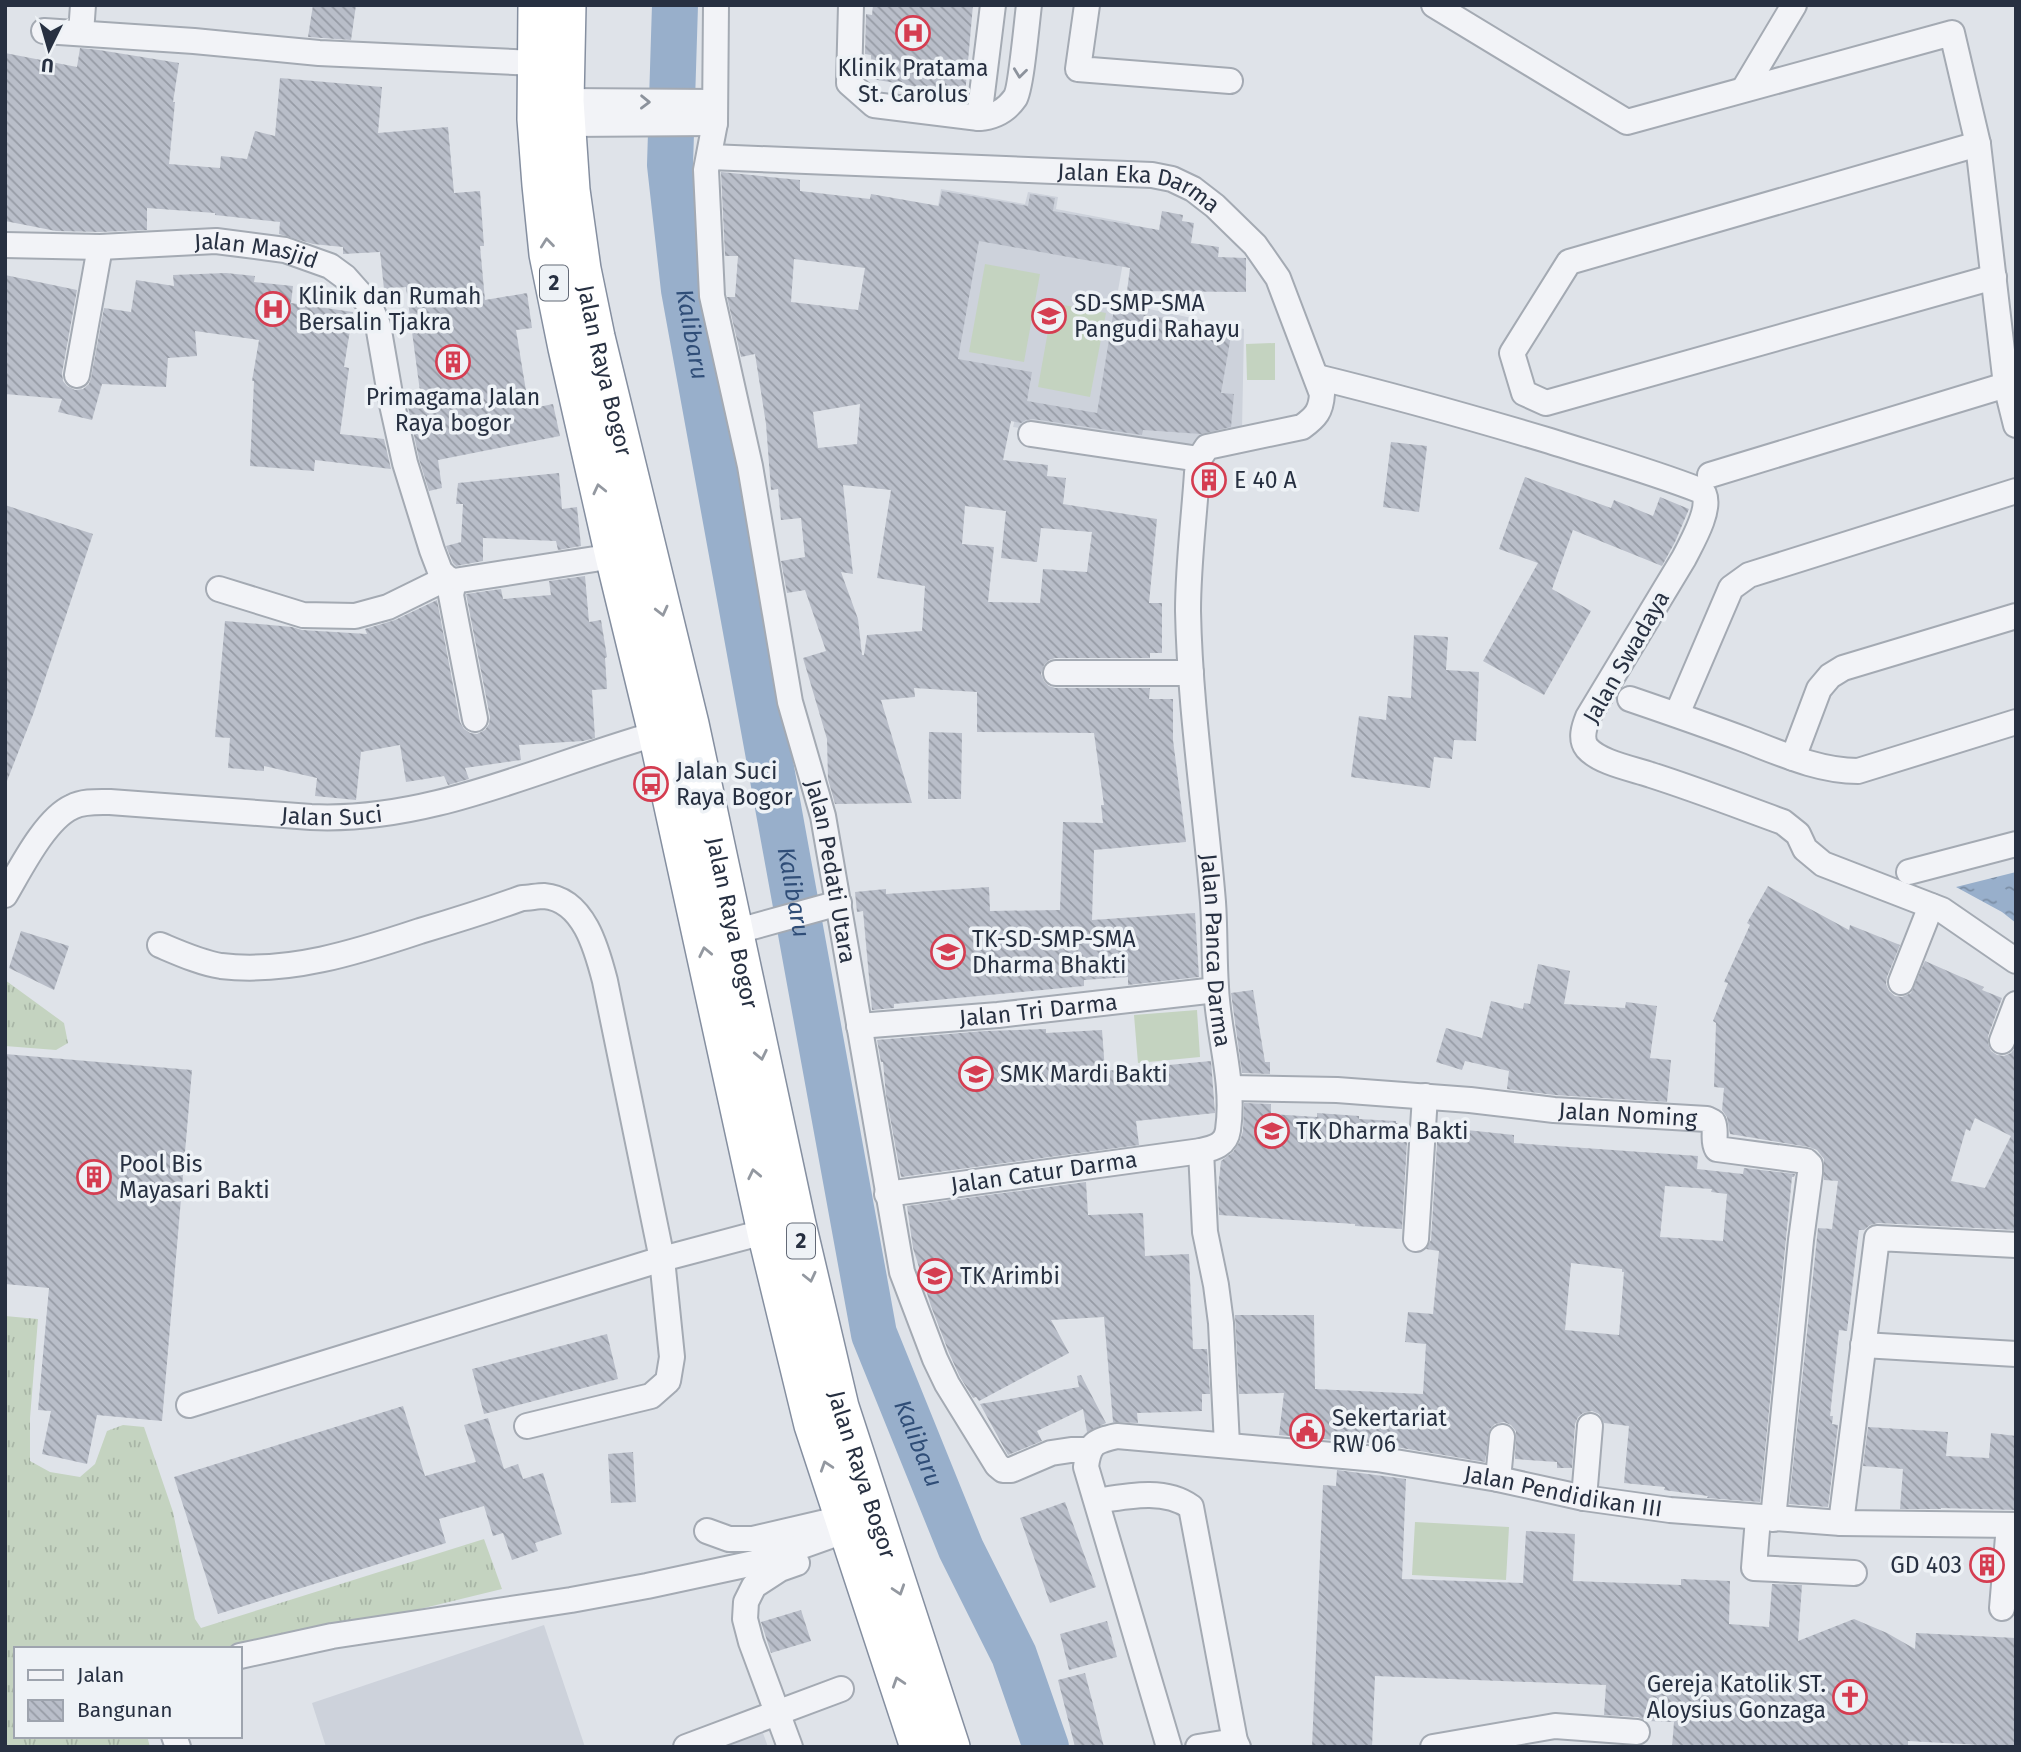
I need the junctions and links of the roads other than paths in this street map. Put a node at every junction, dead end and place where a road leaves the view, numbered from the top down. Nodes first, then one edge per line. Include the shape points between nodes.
1 (83, 5) edge
2 (537, 5) edge
3 (567, 5) edge
4 (716, 5) edge
5 (851, 5) edge
6 (993, 5) edge
7 (1029, 5) edge
8 (1087, 5) edge
9 (1434, 5) edge
10 (1794, 5) edge
11 (44, 31) dead end
12 (81, 33) junction
13 (535, 63) junction
14 (1230, 81) dead end
15 (1744, 89) junction
16 (566, 113) junction
17 (715, 113) junction
18 (979, 118) junction
19 (1978, 144) junction
20 (710, 157) junction
21 (5, 245) edge
22 (100, 247) junction
23 (1994, 277) junction
24 (77, 375) dead end
25 (1317, 377) junction
26 (2006, 385) junction
27 (2016, 425) edge
28 (1031, 434) dead end
29 (1207, 453) junction
30 (1710, 475) dead end
31 (2016, 491) edge
32 (614, 556) junction
33 (451, 579) junction
34 (219, 589) dead end
35 (2016, 616) edge
36 (1056, 673) dead end
37 (1191, 673) junction
38 (1630, 699) dead end
39 (1677, 715) junction
40 (475, 719) dead end
41 (2016, 722) edge
42 (673, 729) junction
43 (1793, 758) junction
44 (2016, 844) edge
45 (1909, 873) dead end
46 (5, 895) edge
47 (839, 903) junction
48 (1931, 906) junction
49 (734, 932) junction
50 (160, 945) dead end
51 (2016, 961) edge
52 (1901, 982) dead end
53 (1216, 990) junction
54 (2016, 1004) edge
55 (859, 1026) junction
56 (2002, 1041) dead end
57 (1230, 1088) junction
58 (1425, 1096) junction
59 (1201, 1151) junction
60 (887, 1194) junction
61 (782, 1228) junction
62 (1416, 1239) dead end
63 (2016, 1245) edge
64 (662, 1259) junction
65 (1863, 1345) junction
66 (2016, 1354) edge
67 (189, 1405) dead end
68 (527, 1426) dead end
69 (1590, 1426) dead end
70 (1502, 1437) dead end
71 (1227, 1446) junction
72 (1088, 1451) junction
73 (1498, 1479) junction
74 (1584, 1498) junction
75 (1097, 1501) junction
76 (1766, 1518) junction
77 (1842, 1524) junction
78 (2012, 1525) edge
79 (707, 1531) dead end
80 (856, 1532) junction
81 (1854, 1573) dead end
82 (2002, 1608) dead end
83 (242, 1656) edge
84 (841, 1689) dead end
85 (778, 1711) junction
86 (1637, 1732) dead end
87 (1236, 1744) edge
88 (686, 1747) edge
89 (790, 1747) edge
90 (919, 1747) edge
91 (951, 1747) edge
92 (1168, 1747) edge
93 (1198, 1747) edge
94 (1433, 1747) edge

1 - 12 street
2 - 13 highway, Jalan Raya Bogor / 2
3 - 16 highway, Jalan Raya Bogor / 2
4 - 17 street, Jalan Pedati Utara
5 - 18 street via 849,83 863,97 882,107
6 - 18 street
7 -> 18 street via 1017,96 991,117
8 - 14 street via 1079,69
9 - 15 street via 1627,122
10 - 15 street
11 - 12 street
12 - 13 street via 319,53
32 -> 13 highway, Jalan Raya Bogor / 2 via 548,254
15 - 19 street via 1952,33
16 - 17 street
16 -> 42 highway, Jalan Raya Bogor / 2 via 577,234
17 - 20 street, Jalan Pedati Utara
19 - 23 street
19 - 23 street via 1569,262 1512,353 1524,393 1546,403
20 - 25 street, Jalan Eka Darma via 1152,175 1172,180 1215,206 1267,260
20 - 47 street, Jalan Pedati Utara via 706,170 712,296 750,466 790,702 823,816
21 - 22 street, Jalan Masjid
22 - 24 street
22 - 33 street, Jalan Masjid via 216,242 285,250 345,276 369,304 378,325 405,463 440,571
23 - 26 street
25 - 29 street, Jalan Eka Darma via 1321,407 1302,427
25 - 48 street, Jalan Swadaya via 1579,450 1704,494 1706,505 1684,558 1588,718 1583,729 1586,747 1624,767 1783,822 1823,864
26 - 27 street
26 - 30 street
28 - 29 street
29 - 37 street, Jalan Panca Darma via 1189,586
31 - 39 street via 1749,575 1731,588
32 - 33 street
32 - 42 highway, Jalan Raya Bogor / 2
33 - 34 street via 388,607 355,615 303,615
33 - 40 street
35 - 43 street via 1843,668 1830,676 1819,689
36 - 37 street
37 - 53 street, Jalan Panca Darma via 1213,904
38 - 39 street
39 - 43 street
41 - 43 street via 1858,771 1837,771
42 - 46 street, Jalan Suci via 493,777 408,810 373,816 343,818 110,802 72,806 34,846
42 - 49 highway, Jalan Raya Bogor / 2
61 -> 42 highway, Jalan Raya Bogor / 2
44 - 45 street
47 - 49 street
47 - 55 street, Jalan Pedati Utara
48 - 51 street, Jalan Swadaya
48 - 52 street
49 -> 61 highway, Jalan Raya Bogor / 2
50 - 64 street via 218,965 274,966 374,946 522,898 545,896 560,901 576,913 598,952
53 - 55 street, Jalan Tri Darma
53 - 57 street, Jalan Panca Darma
54 - 56 street
55 - 60 street, Jalan Pedati Utara
57 - 58 street, Jalan Noming
57 - 59 street, Jalan Panca Darma via 1228,1132 1214,1148
58 - 62 street
58 - 76 street, Jalan Noming via 1707,1119 1715,1128 1717,1149 1810,1165
59 - 60 street, Jalan Catur Darma
59 - 71 street via 1205,1232 1221,1323
60 - 72 street, Jalan Pedati Utara via 902,1272 935,1359 997,1465 1011,1470 1051,1454
61 - 64 street
61 - 80 highway, Jalan Raya Bogor / 2 via 813,1425
63 - 65 street via 1877,1238
64 - 67 street
64 - 68 street via 672,1357 668,1381 651,1396
65 - 66 street
65 - 77 street
69 - 74 street
70 - 73 street
71 - 72 street, Jalan Pendidikan III via 1117,1436 1098,1441
71 - 73 street, Jalan Pendidikan III via 1377,1459
72 - 75 street via 1086,1466
73 - 74 street, Jalan Pendidikan III
74 - 76 street, Jalan Pendidikan III
75 - 87 street via 1166,1496 1191,1507
75 - 92 street
76 - 77 street, Jalan Pendidikan III
76 - 81 street via 1755,1568
77 - 78 street, Jalan Pendidikan III
78 - 82 street
79 - 80 street via 729,1539
80 - 83 street via 754,1563 647,1586 332,1636
80 - 85 street via 780,1569 749,1594 745,1619
90 -> 80 highway, Jalan Raya Bogor / 2
80 -> 91 highway, Jalan Raya Bogor / 2
84 - 85 street
85 - 88 street
85 - 89 street
86 - 94 street via 1555,1726
87 - 93 street

